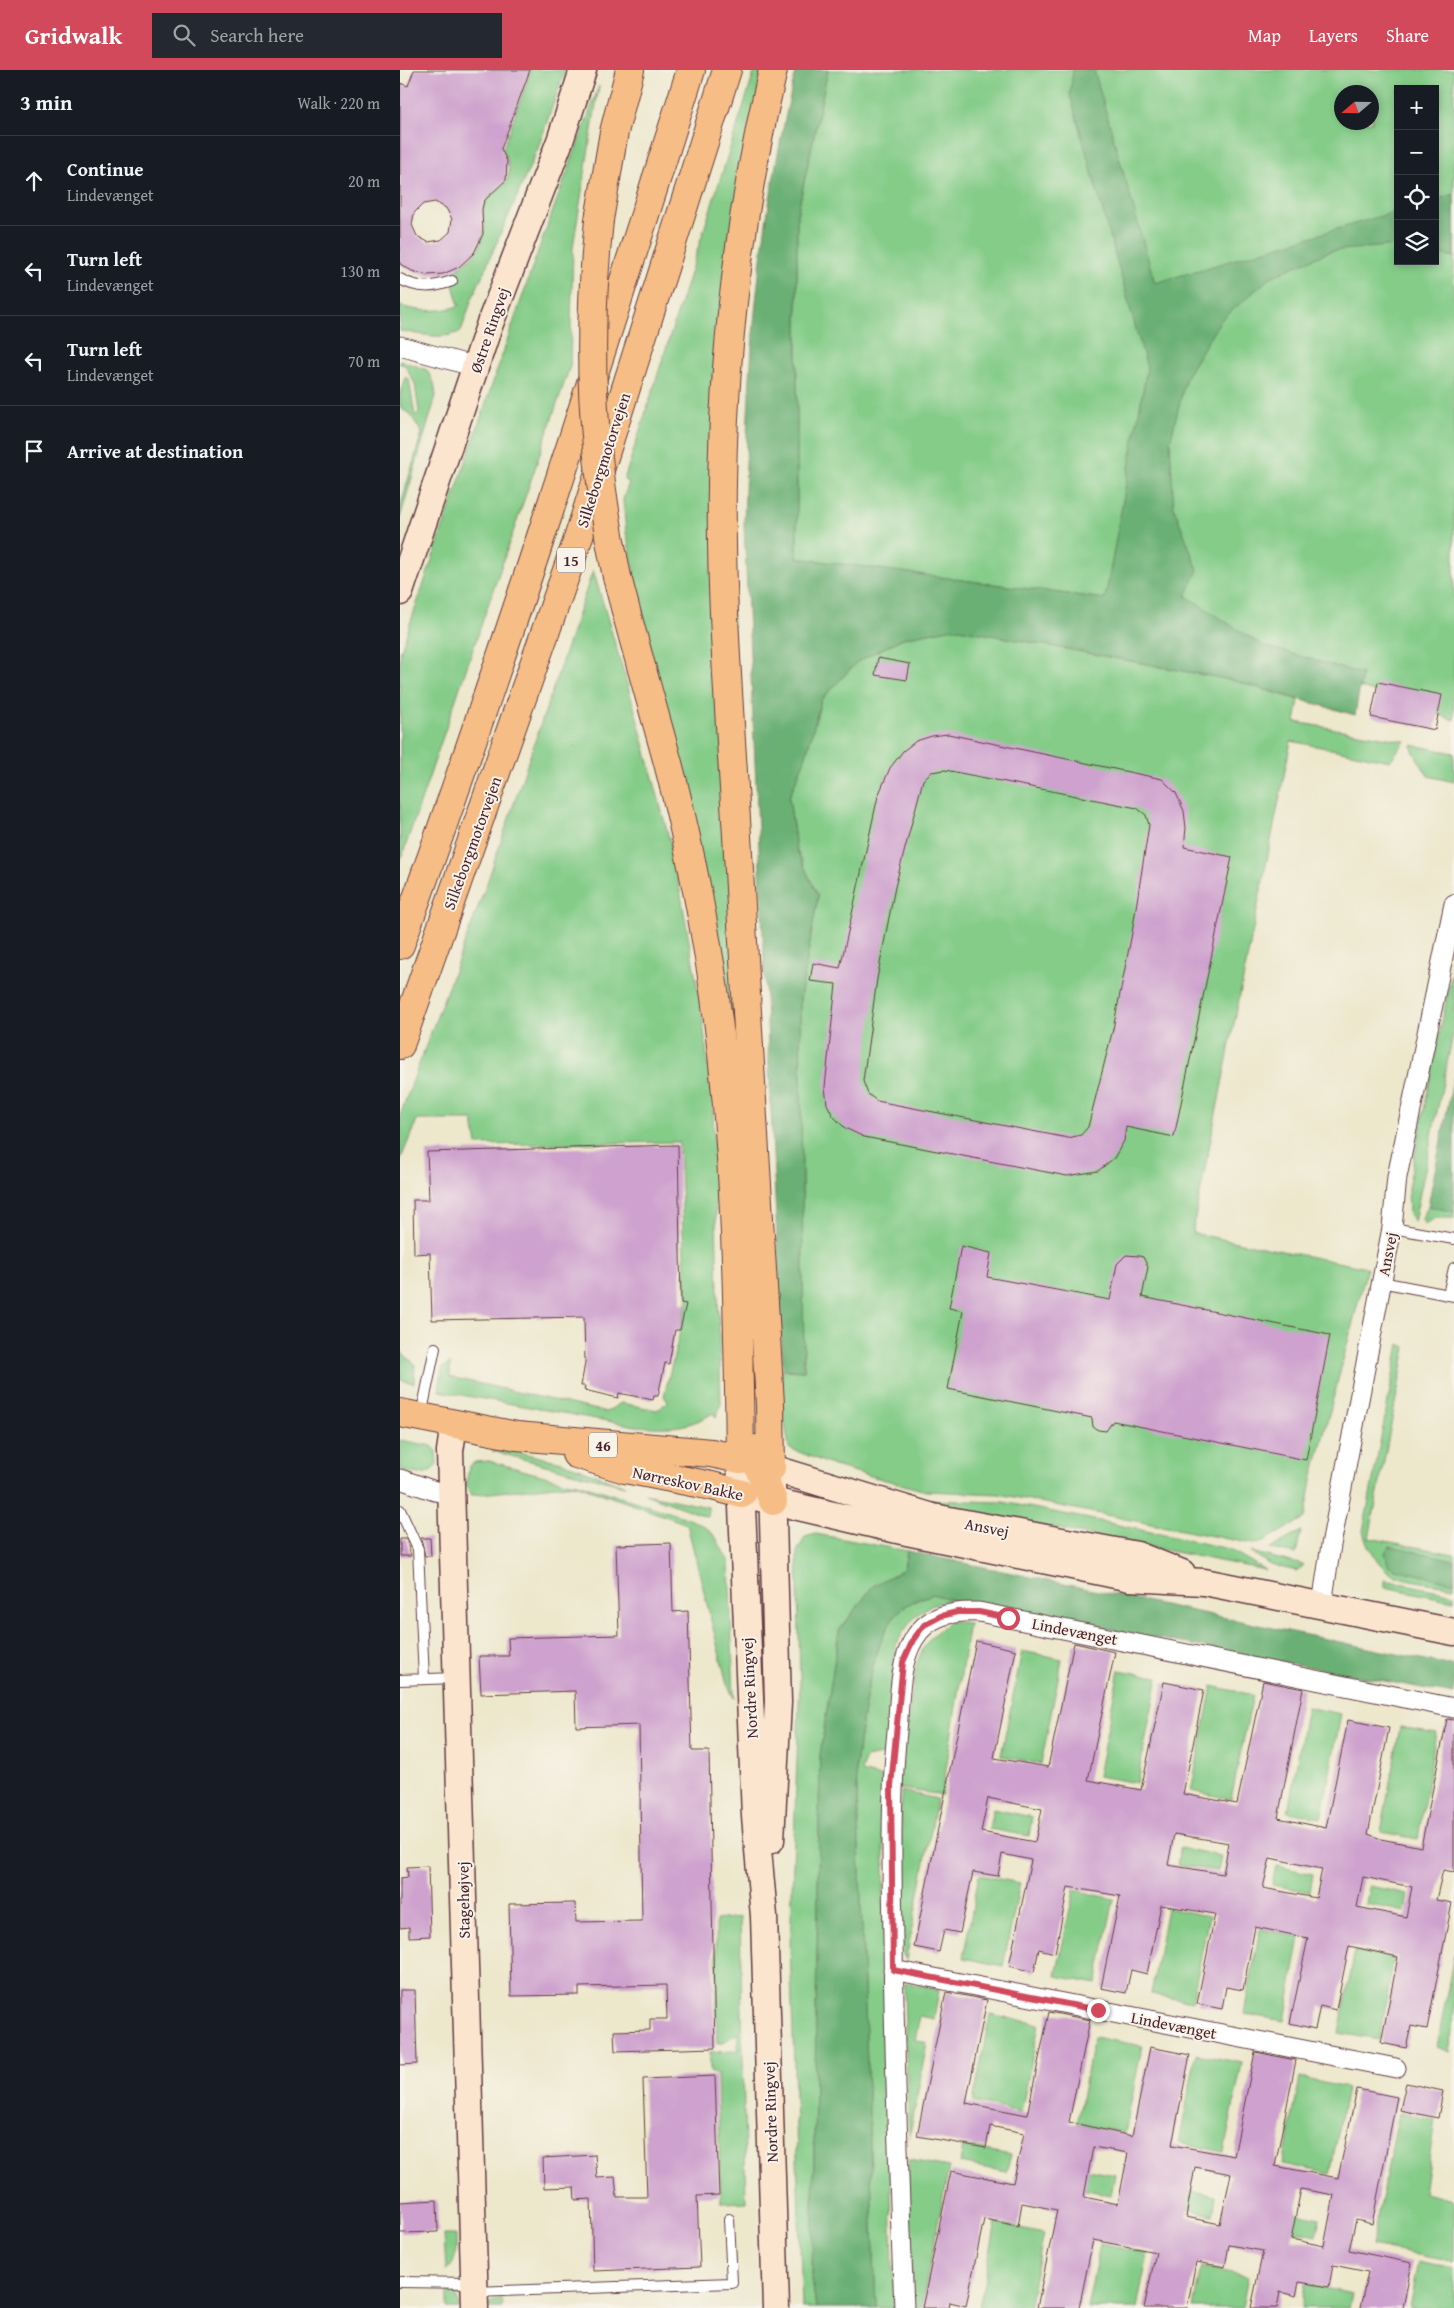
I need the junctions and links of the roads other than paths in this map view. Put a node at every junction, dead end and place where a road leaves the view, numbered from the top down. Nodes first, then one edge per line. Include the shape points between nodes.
1 (583, 70) edge
2 (630, 70) edge
3 (691, 70) edge
4 (727, 70) edge
5 (773, 70) edge
6 (400, 279) edge
7 (452, 282) dead end
8 (400, 346) edge
9 (476, 367) junction
10 (400, 592) edge
11 (1454, 904) edge
12 (400, 945) edge
13 (400, 1045) edge
14 (1392, 1228) junction
15 (1454, 1240) edge
16 (1454, 1268) edge
17 (1381, 1282) junction
18 (1451, 1296) edge
19 (434, 1348) dead end
20 (410, 1415) edge
21 (454, 1424) junction
22 (517, 1436) junction
23 (756, 1464) junction
24 (400, 1479) edge
25 (452, 1493) junction
26 (757, 1498) junction
27 (400, 1510) edge
28 (1204, 1582) junction
29 (1322, 1604) junction
30 (1454, 1632) edge
31 (457, 1678) junction
32 (424, 1679) junction
33 (400, 1680) edge
34 (1454, 1708) edge
35 (764, 1916) junction
36 (893, 1970) junction
37 (1396, 2068) dead end
38 (728, 2219) dead end
39 (400, 2282) edge
40 (474, 2294) edge
41 (776, 2308) edge
42 (904, 2308) edge

1 - 9 street, Østre Ringvej
2 - 23 main road, bridge via 610,150 599,220 592,306 591,389 602,501 617,577 669,765 689,852 721,1040 749,1312
3 - 12 main road, Silkeborgmotorvejen / 15 via 562,477
4 - 13 main road, Silkeborgmotorvejen / 15 via 577,542
5 - 23 main road via 761,118 737,267 727,375 722,485 726,655 770,1404
6 - 7 lane via 426,288
8 - 9 street
9 - 10 street, Østre Ringvej
11 - 14 street, Ansvej via 1397,1177
14 - 15 lane
14 - 17 street, Ansvej
16 - 18 lane
17 - 18 lane
17 - 29 street, Ansvej
19 - 20 lane
20 - 21 main road, Nørreskov Bakke / 46
21 - 22 main road, Nørreskov Bakke / 46
21 - 25 street, Stagehøjvej via 450,1451
22 - 23 main road, Nørreskov Bakke / 46 via 711,1453
22 - 26 main road, Nørreskov Bakke / 46 via 625,1469
23 - 26 main road
23 - 28 street, Ansvej via 933,1517 1137,1555
24 - 25 street
25 - 31 street, Stagehøjvej
26 - 28 street, Ansvej via 1130,1578
26 - 35 street, Nordre Ringvej via 755,1816
26 - 35 street, Nordre Ringvej via 778,1702
27 - 32 lane via 418,1549
28 - 29 street, Ansvej
29 - 30 street, Ansvej
31 - 32 lane
31 - 40 street, Stagehøjvej
32 - 33 lane
34 - 36 street, Lindevænget via 981,1613 957,1612 941,1616 924,1625 903,1662 891,1786
35 - 41 street, Nordre Ringvej
36 - 37 street, Lindevænget
36 - 42 street, Lindevænget
38 - 40 lane via 732,2283
39 - 40 lane

